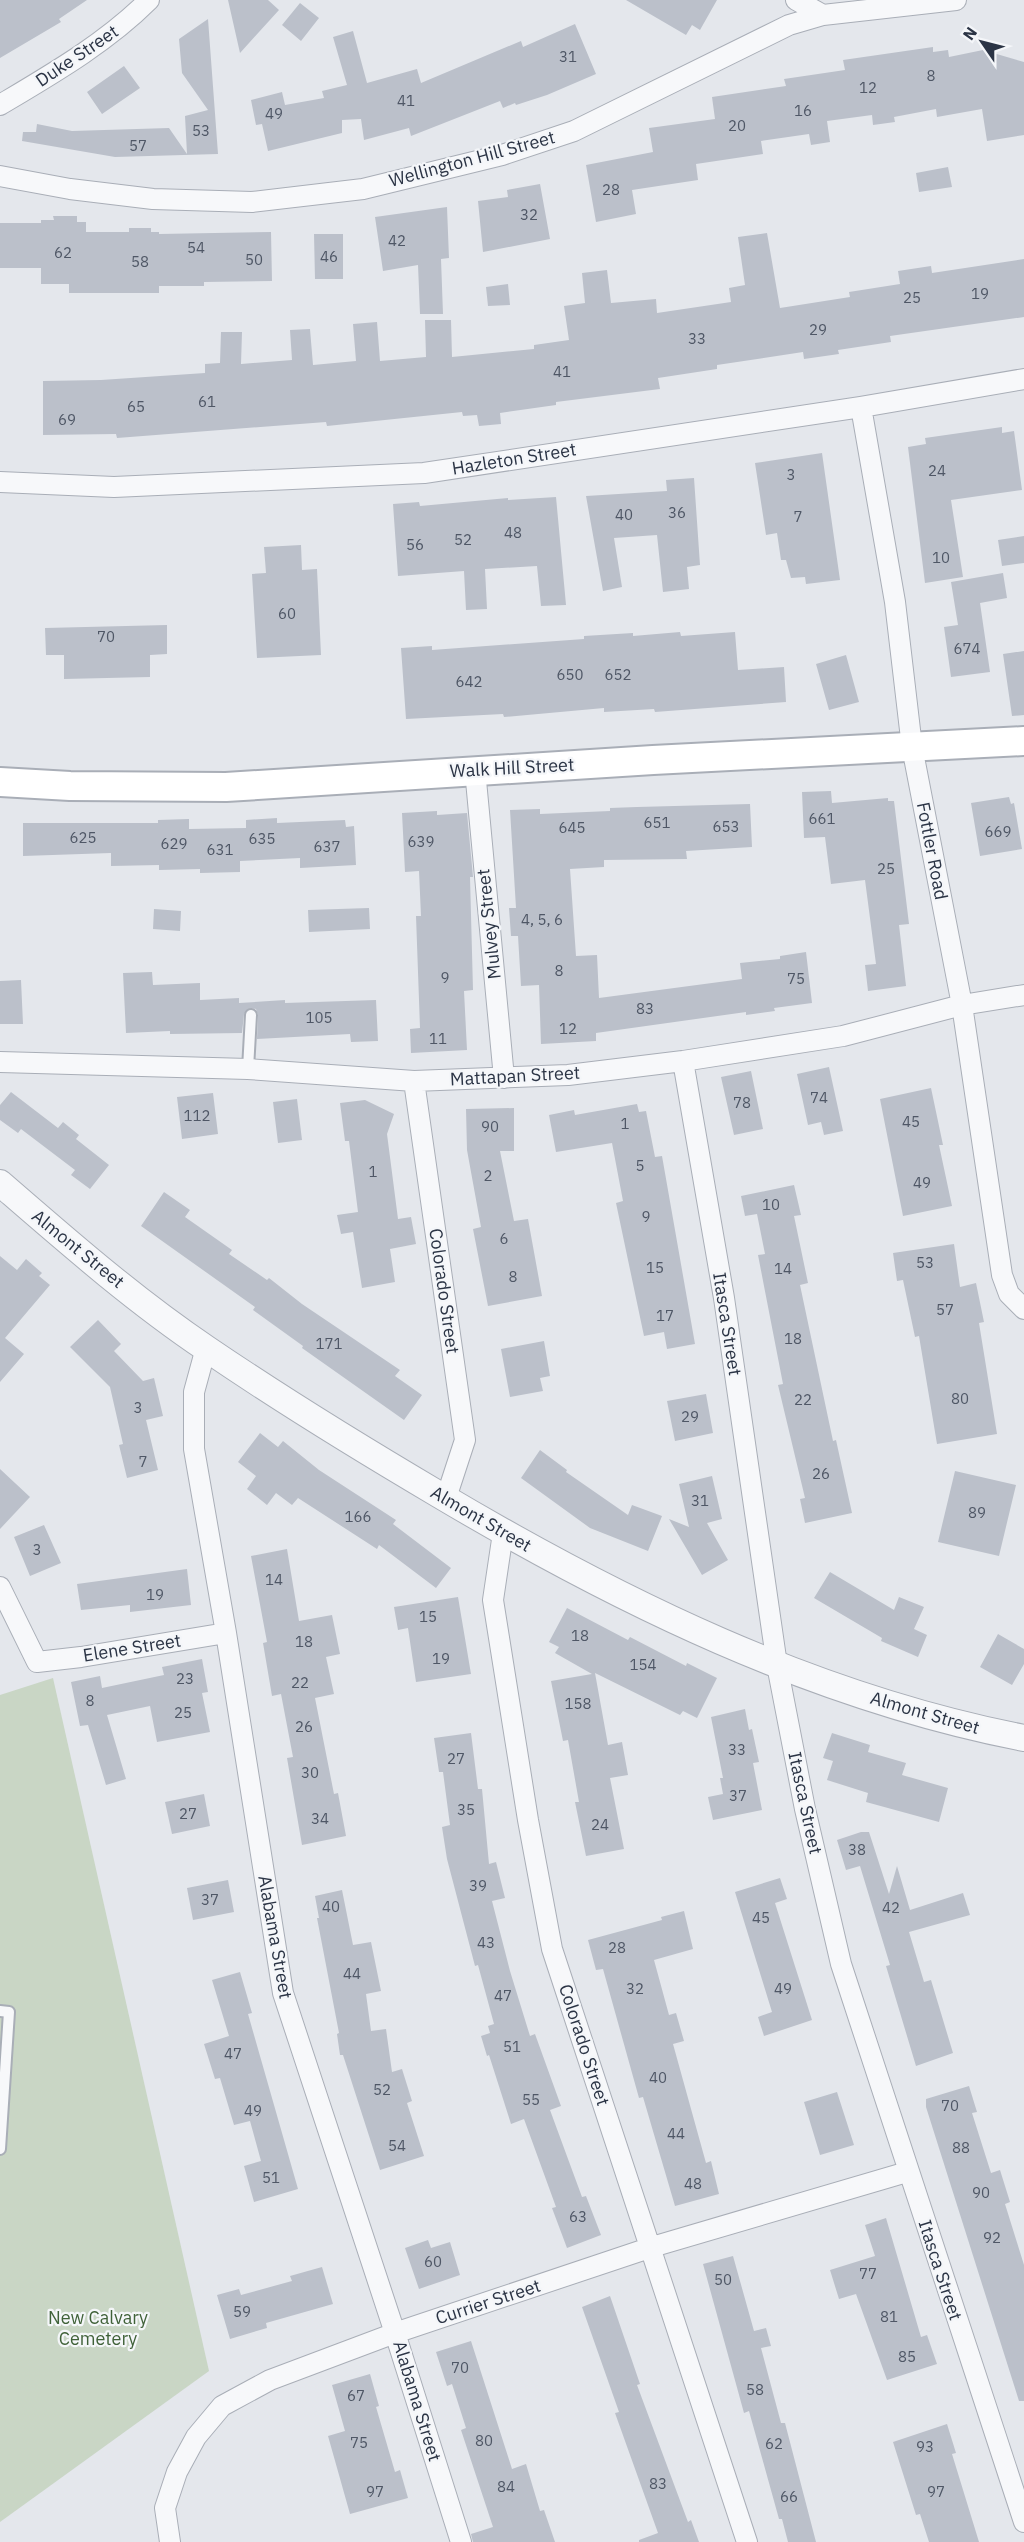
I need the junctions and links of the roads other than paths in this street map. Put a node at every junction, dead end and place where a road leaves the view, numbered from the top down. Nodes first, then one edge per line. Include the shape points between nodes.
1 (149, 0) edge
2 (796, 0) edge
3 (956, 0) edge
4 (823, 15) junction
5 (0, 105) edge
6 (0, 176) edge
7 (1024, 379) edge
8 (861, 407) junction
9 (0, 482) edge
10 (1024, 741) edge
11 (912, 747) junction
12 (475, 771) junction
13 (0, 782) edge
14 (1024, 995) edge
15 (962, 1005) junction
16 (251, 1015) dead end
17 (683, 1061) junction
18 (0, 1062) edge
19 (248, 1069) junction
20 (504, 1078) junction
21 (414, 1081) junction
22 (0, 1183) edge
23 (1024, 1309) edge
24 (206, 1348) junction
25 (446, 1498) junction
26 (503, 1533) junction
27 (0, 1587) edge
28 (226, 1633) junction
29 (777, 1665) junction
30 (1024, 1738) edge
31 (5, 2011) edge
32 (0, 2149) edge
33 (907, 2172) junction
34 (652, 2247) junction
35 (395, 2333) junction
36 (1024, 2522) edge
37 (170, 2542) edge
38 (461, 2542) edge
39 (747, 2542) edge

1 - 5 street, Duke Street via 51,75
2 - 4 street
3 - 4 street, Wellington Hill Street
4 - 6 street, Wellington Hill Street via 789,25 574,131 502,155 363,189 252,202 153,199
7 - 8 street, Hazleton Street
8 - 9 street, Hazleton Street via 424,473 114,487
8 - 11 street, Fottler Road via 895,602
10 - 11 main road, Walk Hill Street
11 - 12 main road, Walk Hill Street
11 - 15 street, Fottler Road
12 - 13 main road, Walk Hill Street via 226,787
12 - 20 street, Mulvey Street
14 - 15 street, Mattapan Street
15 - 17 street, Mattapan Street via 843,1036
15 - 23 street, Fottler Road via 1002,1275 1009,1294
16 - 19 lane
17 - 20 street, Mattapan Street via 568,1075
17 - 29 street, Itasca Street via 724,1298
18 - 19 street, Mattapan Street
19 - 21 street, Mattapan Street
20 - 21 street, Mattapan Street
21 - 25 street, Colorado Street via 465,1440
22 - 24 street, Almont Street via 88,1260
24 - 25 street, Almont Street
24 - 28 street, Alabama Street via 194,1392 194,1449
25 - 26 street, Almont Street
26 - 29 street, Almont Street via 640,1606
26 - 34 street, Colorado Street via 493,1600 552,1949
27 - 28 street, Elene Street via 38,1662
28 - 35 street, Alabama Street via 283,1993
29 - 30 street, Almont Street via 884,1703
29 - 33 street, Itasca Street via 841,1964
31 - 32 lane
33 - 34 street, Currier Street
33 - 36 street, Itasca Street
34 - 35 street, Currier Street
34 - 39 street, Colorado Street
35 - 37 street, Currier Street via 270,2380 222,2406 196,2437 177,2472 165,2508
35 - 38 street, Alabama Street

